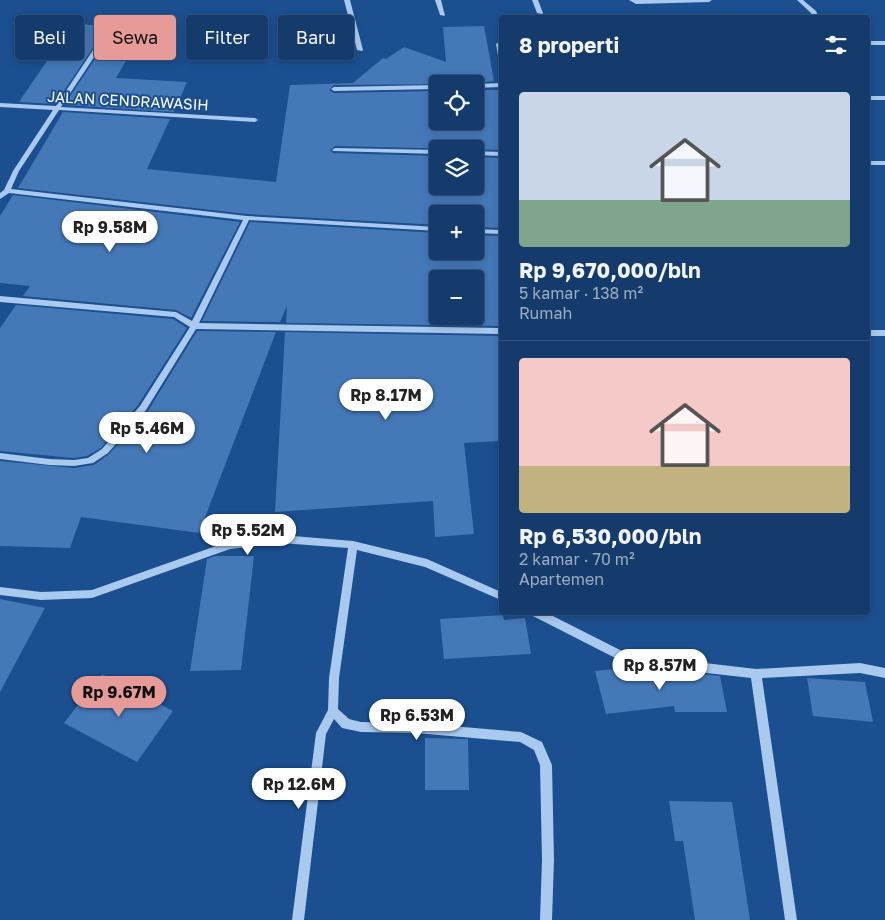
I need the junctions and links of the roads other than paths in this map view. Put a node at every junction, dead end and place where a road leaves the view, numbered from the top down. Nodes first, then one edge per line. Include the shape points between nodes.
1 (347, 0) edge
2 (438, 0) edge
3 (535, 0) edge
4 (632, 0) edge
5 (709, 0) edge
6 (800, 0) edge
7 (540, 13) dead end
8 (443, 15) dead end
9 (815, 15) edge
10 (870, 43) edge
11 (885, 43) edge
12 (360, 50) dead end
13 (94, 52) edge
14 (499, 85) edge
15 (484, 86) edge
16 (429, 87) edge
17 (334, 89) dead end
18 (870, 98) edge
19 (885, 98) edge
20 (0, 105) edge
21 (56, 108) junction
22 (255, 120) dead end
23 (335, 150) dead end
24 (429, 152) edge
25 (484, 153) edge
26 (499, 154) edge
27 (870, 163) edge
28 (885, 163) edge
29 (7, 191) junction
30 (0, 197) edge
31 (247, 218) junction
32 (429, 228) edge
33 (484, 231) edge
34 (499, 232) edge
35 (0, 299) edge
36 (194, 326) junction
37 (499, 330) edge
38 (885, 333) edge
39 (870, 334) edge
40 (0, 456) edge
41 (352, 545) junction
42 (0, 591) edge
43 (499, 595) edge
44 (540, 615) edge
45 (885, 673) edge
46 (756, 674) junction
47 (333, 711) junction
48 (298, 920) edge
49 (546, 920) edge
50 (791, 920) edge

1 - 12 street
2 - 8 street
3 - 7 street
4 - 5 street
6 - 9 street
10 - 11 street
13 - 21 street
14 - 15 street
16 - 17 street
18 - 19 street
20 - 21 street, JALAN CENDRAWASIH
21 - 22 street, JALAN CENDRAWASIH
21 - 29 street
23 - 24 street
25 - 26 street
27 - 28 street
29 - 30 street
29 - 31 street
31 - 32 street
31 - 36 street
33 - 34 street
35 - 36 street via 176,316
36 - 37 street
36 - 40 street via 142,408 105,451 90,461 74,463
38 - 39 street
41 - 42 street via 281,539 230,545 92,594 41,596
41 - 43 street via 427,563
41 - 47 street via 334,678
44 - 46 street via 628,659
45 - 46 street via 860,668
46 - 50 street
47 - 48 street via 321,734
47 - 49 street via 346,724 361,727 521,737 538,746 546,765

